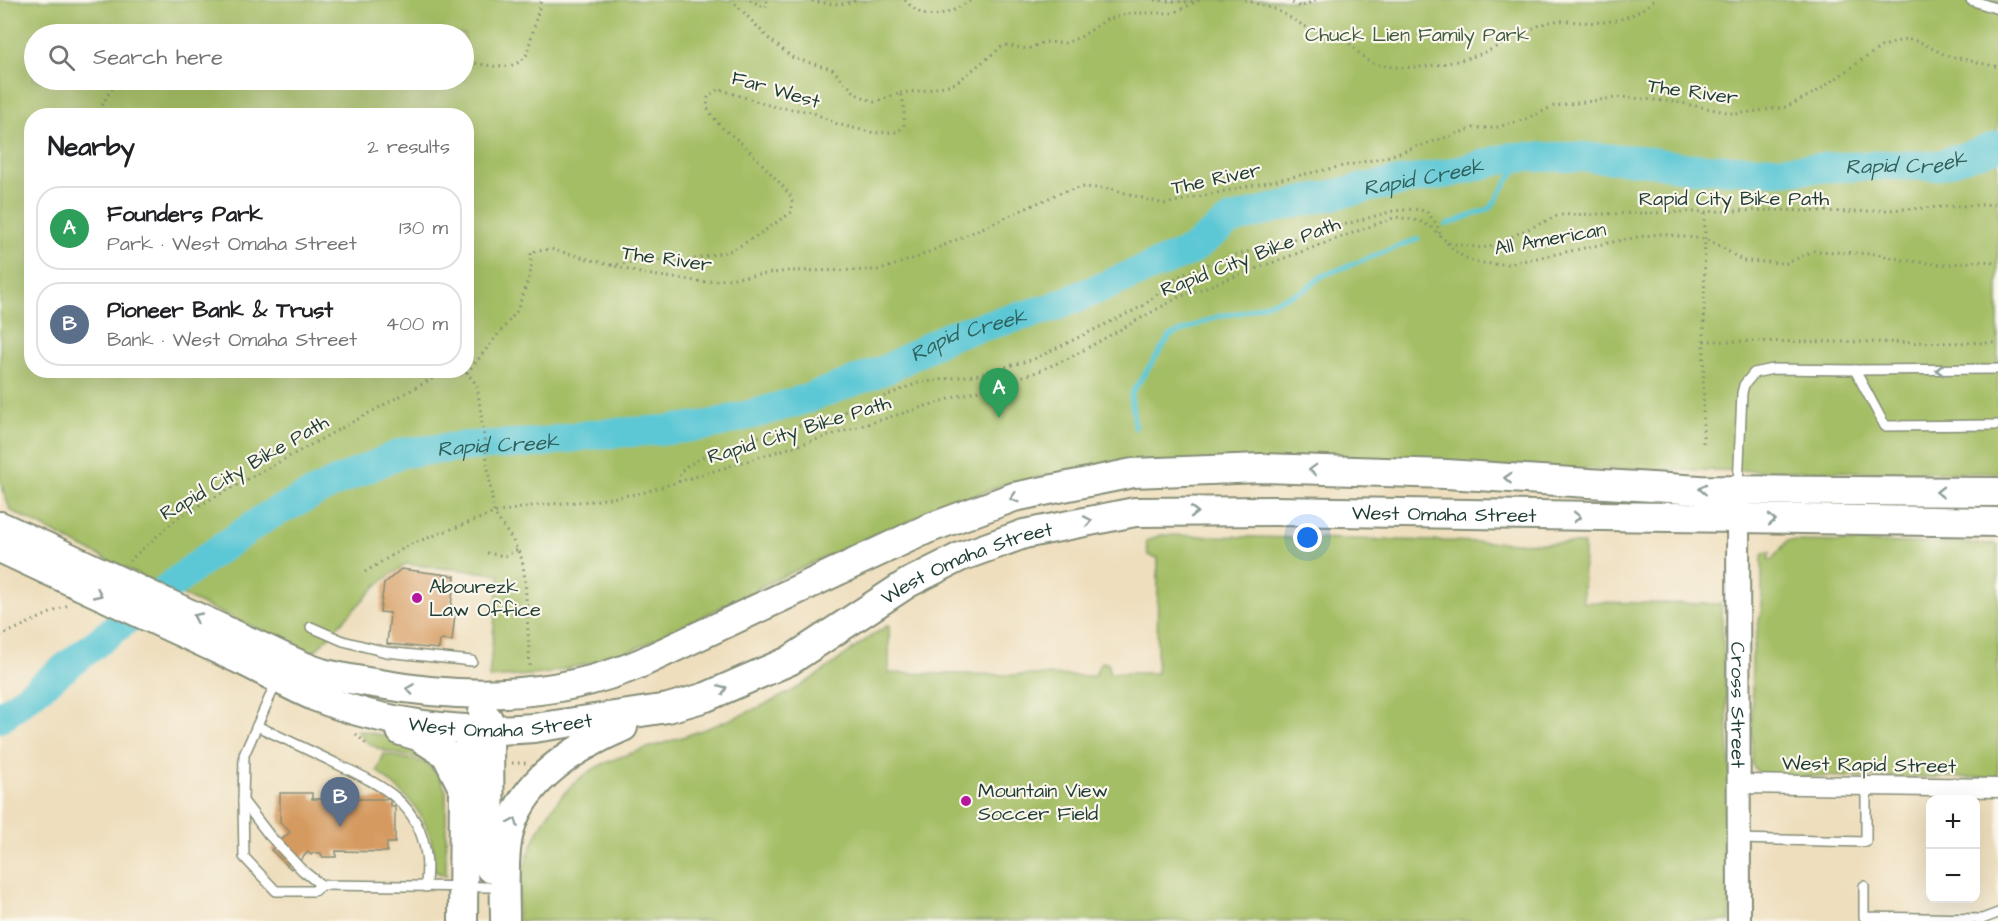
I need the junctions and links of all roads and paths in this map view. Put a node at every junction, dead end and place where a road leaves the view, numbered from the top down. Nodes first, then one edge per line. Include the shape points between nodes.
1 (541, 0) edge
2 (732, 0) edge
3 (750, 0) edge
4 (766, 0) edge
5 (806, 0) edge
6 (857, 0) edge
7 (905, 0) edge
8 (971, 0) edge
9 (1155, 0) edge
10 (1199, 0) edge
11 (1249, 0) edge
12 (1287, 0) edge
13 (1317, 0) edge
14 (1654, 0) edge
15 (1971, 0) edge
16 (1998, 9) edge
17 (474, 63) edge
18 (1998, 68) edge
19 (111, 90) edge
20 (900, 93) junction
21 (101, 108) edge
22 (1998, 204) edge
23 (1705, 212) junction
24 (1442, 238) junction
25 (1705, 239) junction
26 (1998, 262) edge
27 (609, 265) junction
28 (1704, 341) junction
29 (1998, 343) edge
30 (474, 364) edge
31 (1998, 369) edge
32 (1855, 370) junction
33 (433, 378) edge
34 (471, 378) edge
35 (1998, 425) edge
36 (1703, 443) dead end
37 (679, 482) junction
38 (1738, 490) junction
39 (1998, 492) edge
40 (494, 513) junction
41 (1738, 519) junction
42 (1998, 522) edge
43 (0, 526) edge
44 (0, 548) edge
45 (518, 550) junction
46 (487, 553) dead end
47 (49, 560) junction
48 (861, 562) junction
49 (124, 564) dead end
50 (365, 572) dead end
51 (71, 604) dead end
52 (311, 627) dead end
53 (0, 636) edge
54 (472, 662) dead end
55 (530, 666) dead end
56 (283, 668) junction
57 (455, 694) junction
58 (315, 696) junction
59 (668, 708) junction
60 (257, 726) junction
61 (480, 732) junction
62 (507, 763) dead end
63 (528, 763) dead end
64 (1739, 784) junction
65 (1866, 786) junction
66 (1998, 788) edge
67 (464, 789) junction
68 (243, 801) junction
69 (1739, 839) junction
70 (321, 885) junction
71 (1864, 886) dead end
72 (426, 887) junction
73 (476, 888) junction
74 (1998, 913) edge
75 (463, 921) edge
76 (489, 921) edge
77 (505, 921) edge
78 (1739, 921) edge

1 - 17 path via 523,60 511,67
2 - 20 path, Far West via 793,58 832,69 856,94 874,102
3 - 4 path via 765,8
5 - 6 path via 834,4
7 - 8 path via 918,11 934,16
9 - 10 path
10 - 20 path via 1173,13 1130,13 1106,20 1066,43 1044,42 1028,49 1004,45 956,83
11 - 14 path via 1348,42 1367,60 1403,66 1461,60 1551,21 1610,23 1643,10
12 - 13 path via 1300,7
15 - 16 lane
18 - 27 path, The River via 1945,55 1905,39 1881,47 1816,92 1786,107 1736,114 1676,102 1622,97 1554,106 1526,119 1494,128 1474,128 1386,157 1164,204 1111,189 1084,187 1062,192 880,270 789,271 704,282
19 - 21 path
20 - 27 path, Far West via 903,126 898,132 874,133 719,88 708,96 707,108 720,126 781,184 792,198 792,212 732,250 681,262
22 - 23 path, Rapid City Bike Path via 1850,212
23 - 24 path, Rapid City Bike Path via 1559,215 1499,244 1482,248 1448,243
23 - 25 path
24 - 25 path, All American via 1458,255 1486,264 1508,264 1648,235
24 - 37 path, Rapid City Bike Path via 1420,221 1396,217 1377,223 1179,297 1037,372
24 - 37 path, All American via 1426,211 1393,211 1218,260 1179,276 1143,306 1034,359 980,374 918,383 834,416 746,440 687,466 681,471
25 - 26 path, All American via 1743,261 1787,263 1814,251 1876,254 1944,265
25 - 28 path
27 - 30 path, The River via 551,249 531,252 531,271 517,311
28 - 29 path
28 - 36 path
31 -> 32 lane
32 - 35 lane via 1885,426
32 - 38 lane via 1773,369 1754,373 1742,393
33 - 49 path, Rapid City Bike Path via 180,516
34 - 40 path via 477,385
37 - 40 path, Rapid City Bike Path via 592,501
39 -> 38 main road, West Omaha Street
38 - 41 street, Cross Street
38 -> 48 main road, West Omaha Street via 1261,468 1133,473 1014,497 927,529
40 - 45 path
40 - 50 path, Rapid City Bike Path via 409,545
41 -> 42 main road, West Omaha Street
59 -> 41 main road, West Omaha Street via 706,697 789,661 908,583 960,557 1024,534 1135,512
41 - 64 street, Cross Street
43 - 47 main road
44 - 47 main road, West Omaha Street
45 - 46 path via 505,555
45 - 55 path via 525,579
47 - 56 main road, West Omaha Street, bridge
48 - 57 main road, West Omaha Street via 612,675 537,691
48 - 61 main road via 674,668 582,700 505,710
51 - 53 path
52 - 54 lane via 343,641 386,652
57 -> 56 main road, West Omaha Street
56 - 58 main road, West Omaha Street
56 - 60 lane
57 - 61 main road via 477,705
58 - 61 main road, West Omaha Street via 397,720
58 - 67 main road via 321,710 403,731 433,744 450,759
59 - 61 main road, West Omaha Street via 534,729
77 -> 59 main road via 507,841 516,816 538,782 588,742
60 - 68 lane via 244,755
60 - 72 lane via 380,784 402,802 427,856
61 - 67 main road
61 - 73 main road
62 - 63 path
64 - 65 street, West Rapid Street
64 - 69 street, Cross Street
65 - 66 street, West Rapid Street
65 - 69 lane via 1866,842
67 - 73 main road
68 - 70 lane via 269,835
68 - 70 lane via 244,857 276,891 314,891
69 - 78 street, Cross Street
70 - 72 lane
71 - 74 lane via 1864,917 1982,919
72 - 73 lane
73 - 75 main road
73 - 76 main road

